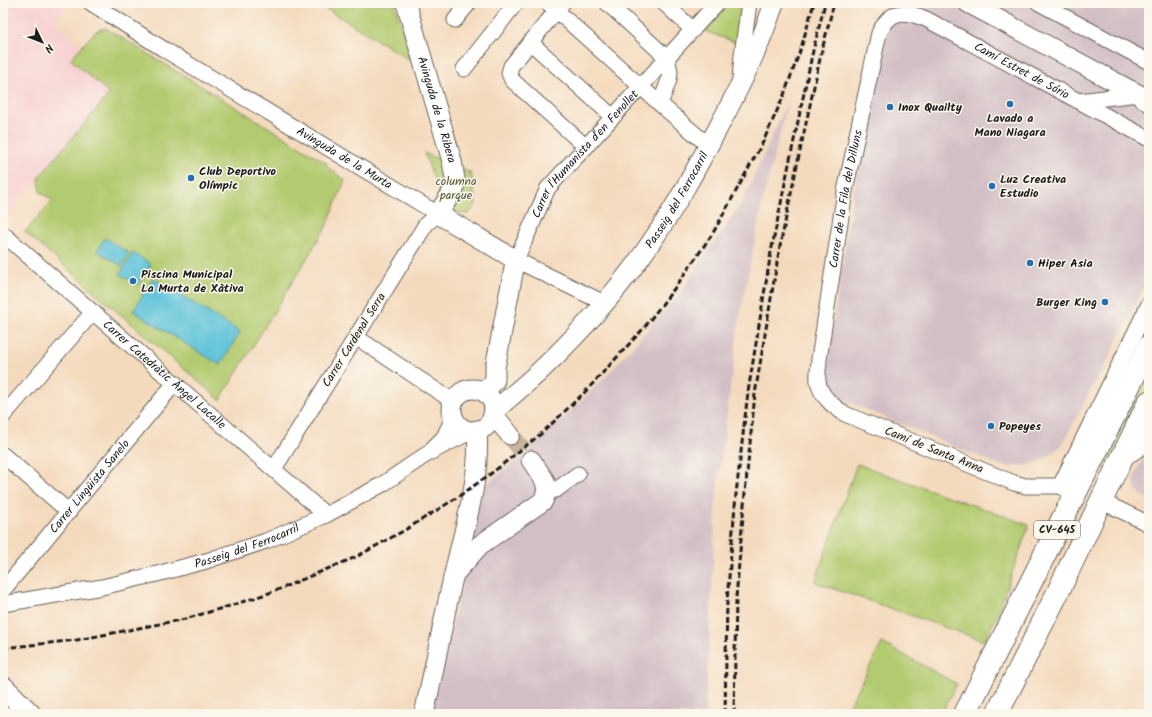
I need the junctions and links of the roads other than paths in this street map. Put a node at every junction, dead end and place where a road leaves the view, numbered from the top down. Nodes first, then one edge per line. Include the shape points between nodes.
1 (91, 3) edge
2 (406, 3) edge
3 (469, 3) edge
4 (516, 3) edge
5 (607, 3) edge
6 (664, 3) edge
7 (717, 3) edge
8 (749, 3) edge
9 (774, 3) edge
10 (968, 3) edge
11 (1040, 3) edge
12 (556, 6) edge
13 (892, 16) joint
14 (455, 20) dead end
15 (693, 30) junction
16 (530, 42) junction
17 (667, 58) junction
18 (1149, 62) edge
19 (464, 69) dead end
20 (641, 86) junction
21 (740, 86) junction
22 (1142, 95) edge
23 (1079, 101) junction
24 (660, 104) junction
25 (613, 117) junction
26 (1149, 139) edge
27 (708, 146) junction
28 (586, 147) junction
29 (438, 214) junction
30 (4, 237) edge
31 (516, 260) junction
32 (604, 303) junction
33 (1149, 304) edge
34 (93, 312) junction
35 (356, 337) junction
36 (1149, 346) edge
37 (539, 372) junction
38 (175, 383) junction
39 (820, 388) joint
40 (485, 392) junction
41 (1149, 402) edge
42 (454, 409) junction
43 (494, 413) junction
44 (3, 416) edge
45 (476, 430) junction
46 (510, 435) tunnel mouth
47 (1149, 437) edge
48 (427, 454) junction
49 (3, 455) edge
50 (1121, 459) junction
51 (531, 460) tunnel mouth
52 (274, 469) junction
53 (578, 474) dead end
54 (1068, 490) junction
55 (547, 491) junction
56 (472, 497) junction
57 (1101, 501) junction
58 (69, 512) junction
59 (326, 515) junction
60 (1149, 524) edge
61 (480, 545) junction
62 (454, 575) junction
63 (3, 589) edge
64 (50, 596) junction
65 (3, 604) edge
66 (3, 687) edge
67 (30, 714) edge
68 (424, 714) edge
69 (965, 714) edge
70 (997, 714) edge

1 - 29 street, Avinguda de la Murta
2 - 29 street, Avinguda de la Ribera via 455,178 454,189
3 - 14 street
4 - 19 street
5 - 17 street
6 - 15 street
7 - 15 street, Carrer l'Humanista d'en Fenollet
8 - 21 street
9 - 21 street, Passeig del Ferrocarril
10 - 22 street
11 - 18 street
12 - 16 street
12 - 20 street
13 - 23 street, Camí Estret de Sório via 898,13 915,14
13 - 39 street, Carrer de la Fila del Dilluns via 887,19 879,33 845,191 819,359
15 - 17 street, Carrer l'Humanista d'en Fenollet
16 - 25 street
16 - 28 street via 511,66 509,73 512,80
17 - 20 street, Carrer l'Humanista d'en Fenollet
17 - 24 street via 669,80
20 - 24 street
20 - 25 street, Carrer l'Humanista d'en Fenollet
21 - 27 street, Passeig del Ferrocarril
22 - 23 street
23 - 26 street, Camí Estret de Sório
24 - 27 street
25 - 28 street, Carrer l'Humanista d'en Fenollet
27 - 32 street, Passeig del Ferrocarril via 654,238
28 - 31 street, Carrer l'Humanista d'en Fenollet via 548,188
29 - 31 street, Avinguda de la Murta
29 - 35 street, Carrer Cardenal Serra via 426,224
30 - 34 street, Carrer Catedràtic Ángel Lacalle
31 - 32 street, Avinguda de la Murta
31 - 40 street via 495,368 495,380
32 - 37 street, Passeig del Ferrocarril
33 - 54 street
34 - 38 street, Carrer Catedràtic Ángel Lacalle
34 - 44 street
35 - 42 street
35 - 52 street, Carrer Cardenal Serra
36 - 54 main road, CV-645
37 - 40 street, Passeig del Ferrocarril
37 - 43 street, Passeig del Ferrocarril
38 - 52 street, Carrer Catedràtic Ángel Lacalle
38 - 58 street, Carrer Lingüista Sanelo
39 - 54 street, Camí de Santa Anna via 830,403 845,414 1014,483
40 - 42 street, Passeig del Ferrocarril via 462,392 457,396
40 - 43 street via 492,400
41 - 50 main road, CV-645
42 - 45 street via 457,422 462,427
42 - 48 street, Passeig del Ferrocarril via 444,437
43 - 45 street, Passeig del Ferrocarril via 488,424
43 - 46 street
45 - 48 street, Passeig del Ferrocarril
45 - 56 street via 478,446
47 - 50 street via 1135,452
48 - 59 street, Passeig del Ferrocarril via 383,484
49 - 58 street
50 - 57 main road, CV-645
51 - 55 street via 545,481
52 - 59 street, Carrer Catedràtic Ángel Lacalle
53 - 55 street via 556,490
54 - 69 main road, CV-645 via 1058,527
55 - 61 street via 543,501
56 - 61 street via 478,505 473,536
56 - 62 street
57 - 60 street
57 - 70 main road, CV-645
58 - 63 street, Carrer Lingüista Sanelo
59 - 64 street, Passeig del Ferrocarril via 266,541 206,561 102,587
61 - 62 street
62 - 68 street
63 - 64 street, Passeig del Ferrocarril
64 - 65 street, Passeig del Ferrocarril
66 - 67 main road

